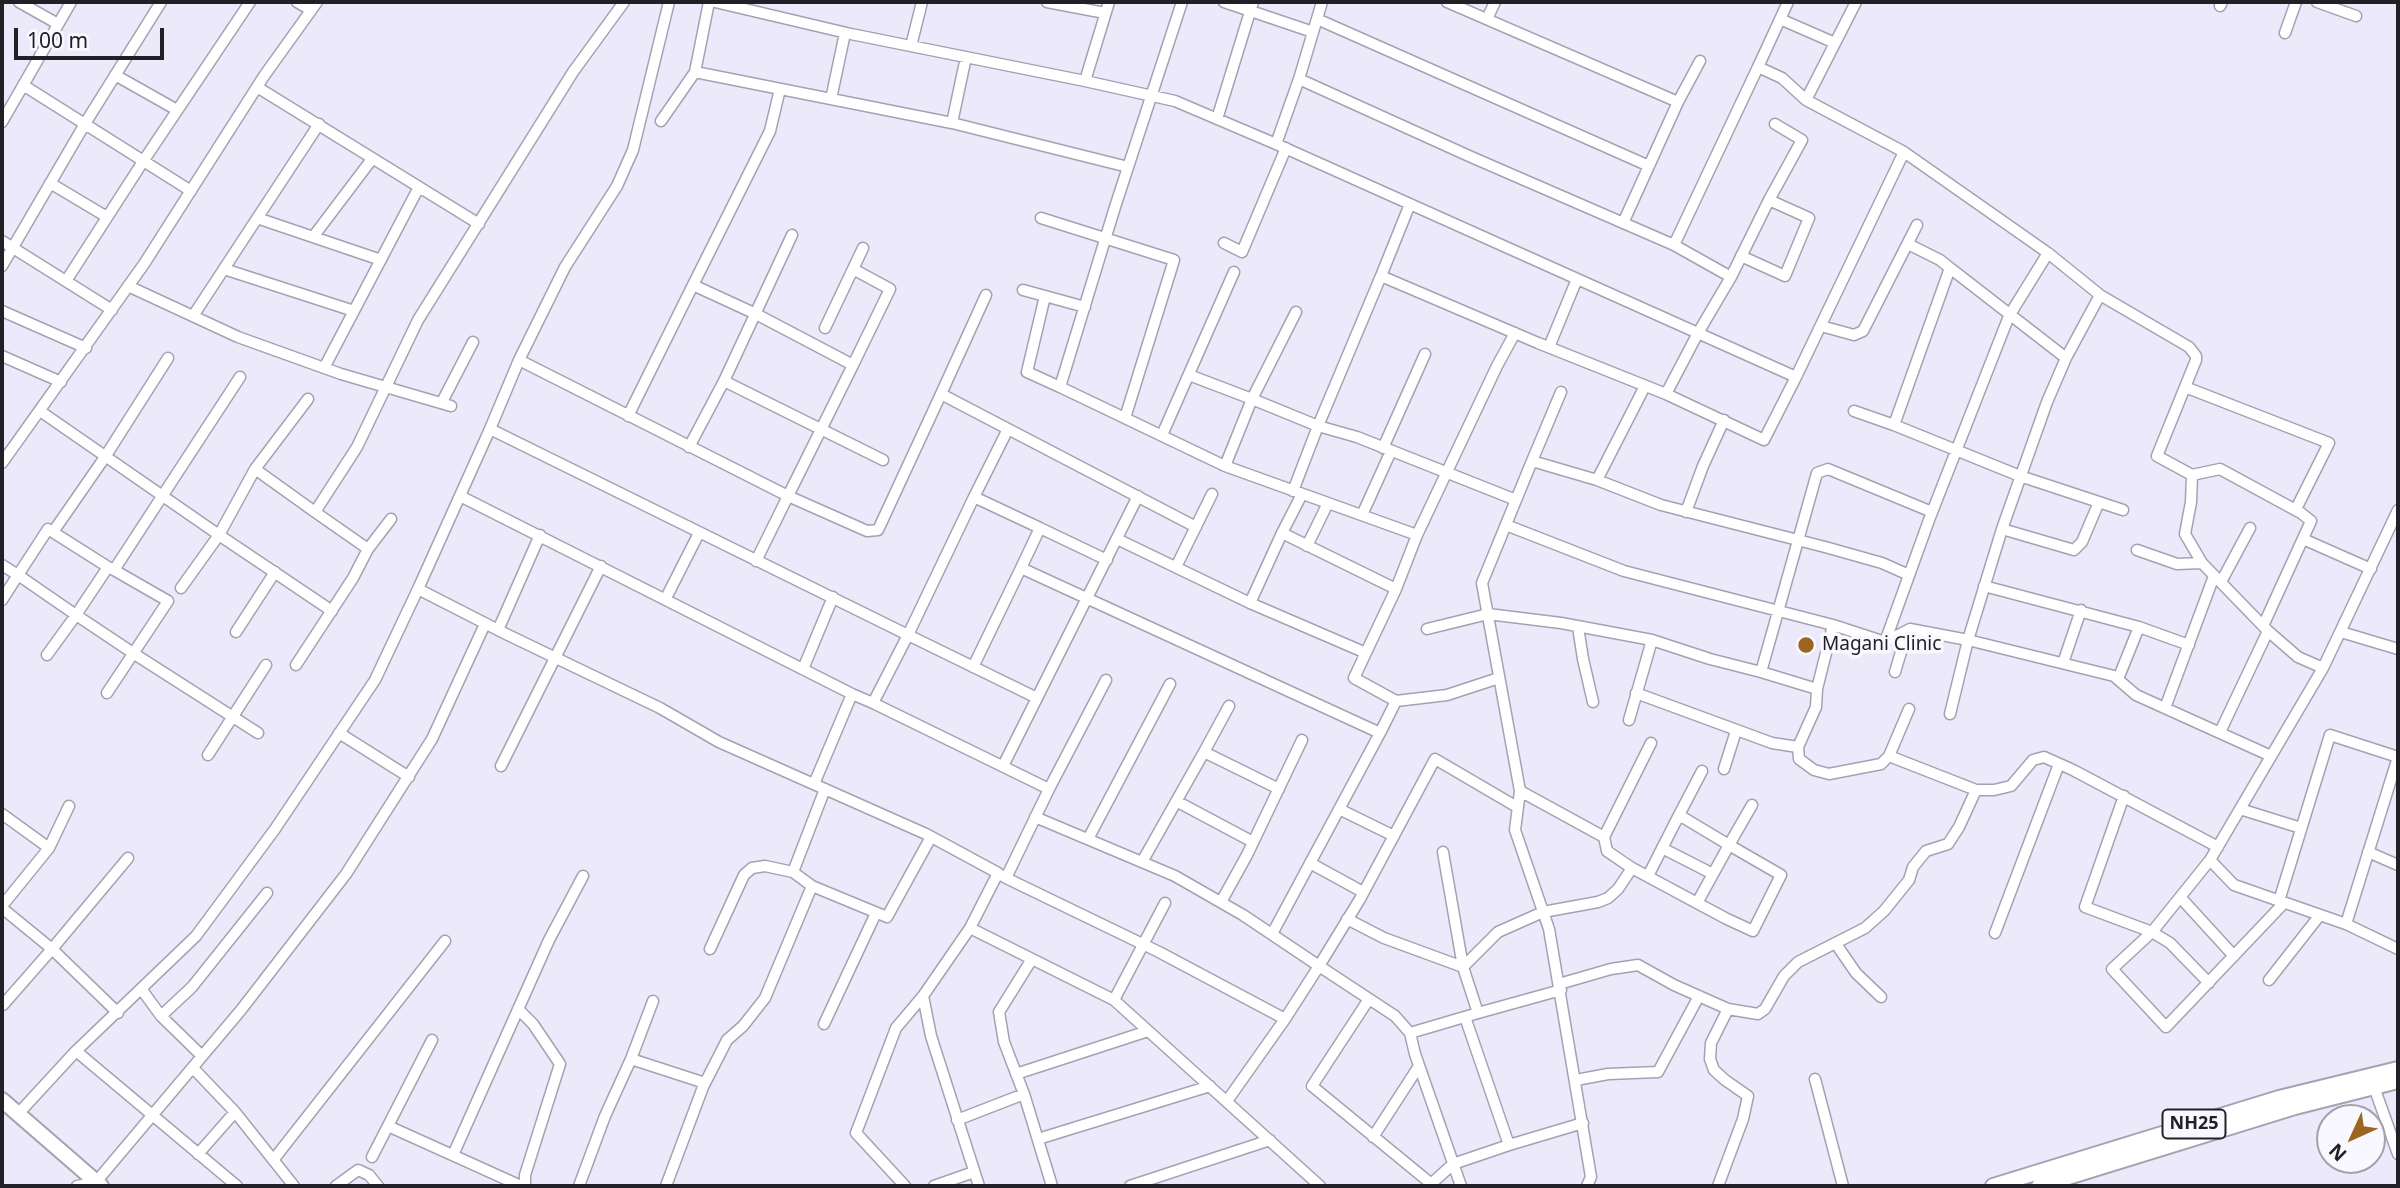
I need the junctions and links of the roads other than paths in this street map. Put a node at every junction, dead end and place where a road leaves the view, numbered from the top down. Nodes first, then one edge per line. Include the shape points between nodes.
1 (19, 2) edge
2 (72, 2) edge
3 (161, 2) edge
4 (250, 2) edge
5 (297, 2) edge
6 (624, 2) edge
7 (669, 2) edge
8 (709, 2) edge
9 (715, 2) edge
10 (922, 2) edge
11 (1047, 2) edge
12 (1109, 2) edge
13 (1182, 2) edge
14 (1224, 2) edge
15 (1322, 2) edge
16 (1447, 2) edge
17 (1495, 2) edge
18 (1788, 2) edge
19 (1856, 2) edge
20 (2296, 2) edge
21 (2317, 2) edge
22 (314, 6) edge
23 (1252, 6) edge
24 (1105, 13) junction
25 (2356, 16) dead end
26 (1317, 19) junction
27 (1487, 19) junction
28 (1780, 19) junction
29 (58, 24) junction
30 (845, 33) junction
31 (1313, 33) junction
32 (2285, 33) dead end
33 (1835, 43) junction
34 (911, 46) junction
35 (966, 57) junction
36 (1700, 61) dead end
37 (1758, 67) junction
38 (695, 72) junction
39 (115, 75) junction
40 (1299, 79) junction
41 (1085, 81) junction
42 (23, 85) junction
43 (257, 87) junction
44 (780, 89) junction
45 (1151, 96) junction
46 (831, 99) junction
47 (1807, 100) junction
48 (1678, 102) junction
49 (177, 110) junction
50 (1217, 119) junction
51 (661, 121) dead end
52 (2, 122) edge
53 (86, 122) junction
54 (952, 123) junction
55 (318, 124) junction
56 (1775, 124) dead end
57 (1281, 146) junction
58 (1904, 152) junction
59 (372, 159) junction
60 (144, 160) junction
61 (1649, 166) junction
62 (1128, 167) junction
63 (50, 183) junction
64 (419, 187) junction
65 (191, 191) junction
66 (1769, 200) junction
67 (1410, 204) junction
68 (107, 217) junction
69 (257, 218) junction
70 (1041, 218) dead end
71 (1623, 223) junction
72 (479, 224) junction
73 (1917, 225) dead end
74 (792, 235) dead end
75 (313, 237) junction
76 (1106, 237) junction
77 (2, 241) edge
78 (1224, 243) dead end
79 (1908, 244) junction
80 (1674, 245) junction
81 (863, 247) dead end
82 (12, 248) junction
83 (2048, 253) junction
84 (1741, 256) junction
85 (382, 260) junction
86 (2, 266) edge
87 (1950, 268) junction
88 (224, 269) junction
89 (853, 269) junction
90 (1234, 272) dead end
91 (1381, 275) junction
92 (1731, 276) junction
93 (1577, 279) junction
94 (66, 281) junction
95 (694, 285) junction
96 (128, 286) junction
97 (1023, 290) dead end
98 (986, 295) dead end
99 (2100, 295) junction
100 (1045, 296) junction
101 (1085, 307) junction
102 (112, 310) junction
103 (2, 311) edge
104 (354, 311) junction
105 (1296, 312) dead end
106 (756, 314) junction
107 (193, 316) junction
108 (2010, 316) junction
109 (1821, 326) junction
110 (825, 328) dead end
111 (1515, 333) junction
112 (1698, 333) junction
113 (473, 342) dead end
114 (1549, 347) junction
115 (86, 348) junction
116 (1426, 354) dead end
117 (2, 356) edge
118 (169, 358) dead end
119 (2066, 358) junction
120 (519, 360) junction
121 (853, 365) junction
122 (324, 368) junction
123 (1189, 375) junction
124 (240, 377) dead end
125 (1796, 377) junction
126 (724, 381) junction
127 (61, 382) junction
128 (387, 386) junction
129 (1645, 386) junction
130 (1060, 387) junction
131 (2185, 387) junction
132 (1560, 391) dead end
133 (941, 394) junction
134 (1666, 394) junction
135 (309, 399) dead end
136 (1252, 400) junction
137 (40, 411) junction
138 (1854, 411) dead end
139 (628, 416) junction
140 (1125, 418) junction
141 (1724, 420) junction
142 (1894, 425) junction
143 (1318, 426) junction
144 (490, 429) junction
145 (821, 429) junction
146 (1008, 429) junction
147 (1162, 435) junction
148 (689, 447) junction
149 (1387, 449) junction
150 (1956, 449) junction
151 (105, 457) junction
152 (3, 458) edge
153 (883, 460) dead end
154 (1532, 461) junction
155 (1225, 466) junction
156 (256, 469) junction
157 (1446, 473) junction
158 (2192, 475) junction
159 (2020, 476) junction
160 (1597, 480) junction
161 (1298, 492) junction
162 (1212, 494) dead end
163 (163, 496) junction
164 (460, 496) junction
165 (788, 496) junction
166 (1138, 496) junction
167 (974, 497) junction
168 (1516, 500) junction
169 (2098, 502) junction
170 (1328, 503) junction
171 (2295, 509) junction
172 (2123, 510) dead end
173 (315, 512) junction
174 (1686, 512) junction
175 (1932, 512) junction
176 (1362, 515) junction
177 (2397, 515) edge
178 (391, 519) dead end
179 (1506, 525) junction
180 (1196, 527) junction
181 (1040, 528) junction
182 (2250, 528) dead end
183 (2003, 529) junction
184 (53, 532) junction
185 (699, 533) junction
186 (1282, 533) junction
187 (219, 535) junction
188 (540, 535) junction
189 (1417, 535) junction
190 (1117, 539) junction
191 (2303, 539) junction
192 (1798, 540) junction
193 (1307, 545) junction
194 (368, 549) junction
195 (2137, 550) dead end
196 (1107, 559) junction
197 (756, 561) junction
198 (2202, 564) junction
199 (2, 565) edge
200 (601, 566) junction
201 (1021, 568) junction
202 (1176, 568) junction
203 (111, 569) junction
204 (2371, 569) junction
205 (275, 572) junction
206 (18, 575) junction
207 (1909, 575) junction
208 (2218, 579) junction
209 (1984, 586) junction
210 (181, 588) dead end
211 (418, 589) junction
212 (1396, 589) junction
213 (833, 597) junction
214 (666, 598) junction
215 (1088, 599) junction
216 (2, 600) edge
217 (1250, 603) junction
218 (1778, 610) junction
219 (2081, 610) junction
220 (332, 611) junction
221 (1488, 614) junction
222 (76, 615) junction
223 (485, 624) junction
224 (1833, 625) junction
225 (1578, 627) junction
226 (2139, 627) junction
227 (2265, 628) junction
228 (1427, 629) dead end
229 (498, 630) junction
230 (236, 632) dead end
231 (2342, 632) junction
232 (908, 635) junction
233 (1898, 635) junction
234 (1652, 640) junction
235 (1968, 640) junction
236 (1885, 642) junction
237 (2189, 645) junction
238 (2398, 649) edge
239 (133, 653) junction
240 (1366, 653) junction
241 (47, 655) dead end
242 (555, 656) junction
243 (2063, 663) junction
244 (266, 664) dead end
245 (296, 665) dead end
246 (973, 667) junction
247 (2323, 668) junction
248 (803, 669) junction
249 (1761, 672) junction
250 (1895, 672) dead end
251 (1499, 678) junction
252 (2118, 679) junction
253 (1106, 680) dead end
254 (1170, 684) dead end
255 (1817, 690) junction
256 (107, 693) dead end
257 (852, 694) junction
258 (1636, 694) junction
259 (1037, 698) junction
260 (1396, 701) junction
261 (1593, 702) dead end
262 (873, 703) junction
263 (1229, 706) dead end
264 (2165, 708) junction
265 (1909, 709) dead end
266 (1950, 714) dead end
267 (233, 717) junction
268 (1629, 720) dead end
269 (1736, 731) junction
270 (2220, 732) junction
271 (258, 733) dead end
272 (339, 733) junction
273 (1380, 733) junction
274 (1302, 740) dead end
275 (1651, 743) dead end
276 (1798, 747) junction
277 (1204, 752) junction
278 (208, 755) dead end
279 (1889, 756) junction
280 (2271, 756) junction
281 (2398, 757) edge
282 (2059, 764) junction
283 (501, 766) dead end
284 (1003, 766) junction
285 (1724, 769) dead end
286 (1702, 771) dead end
287 (409, 777) junction
288 (814, 784) junction
289 (825, 789) junction
290 (1049, 789) junction
291 (1279, 789) junction
292 (1976, 790) junction
293 (1520, 791) junction
294 (2385, 795) junction
295 (2124, 796) junction
296 (2398, 799) edge
297 (1176, 801) junction
298 (1752, 805) dead end
299 (69, 806) dead end
300 (1517, 807) junction
301 (1339, 809) junction
302 (2240, 809) junction
303 (2, 814) edge
304 (1679, 815) junction
305 (1035, 817) junction
306 (2301, 828) junction
307 (1394, 836) junction
308 (930, 837) junction
309 (1604, 837) junction
310 (1088, 839) junction
311 (1254, 842) junction
312 (1729, 845) junction
313 (2218, 847) junction
314 (49, 848) junction
315 (1662, 848) junction
316 (1443, 852) dead end
317 (2368, 852) junction
318 (128, 858) dead end
319 (2210, 860) junction
320 (1142, 862) junction
321 (1310, 863) junction
322 (2398, 865) edge
323 (1632, 868) junction
324 (793, 872) junction
325 (1713, 874) junction
326 (1002, 875) junction
327 (583, 876) dead end
328 (1648, 876) junction
329 (812, 886) junction
330 (1363, 892) junction
331 (267, 893) dead end
332 (2180, 897) junction
333 (1221, 902) junction
334 (2281, 902) junction
335 (1165, 903) dead end
336 (1697, 903) junction
337 (2, 907) edge
338 (1544, 912) junction
339 (876, 913) junction
340 (2320, 915) junction
341 (1347, 919) junction
342 (2346, 924) junction
343 (970, 928) junction
344 (2152, 932) junction
345 (1995, 933) dead end
346 (1272, 934) junction
347 (445, 941) dead end
348 (1143, 944) junction
349 (1836, 944) junction
350 (52, 949) junction
351 (2398, 949) edge
352 (710, 950) dead end
353 (2234, 956) junction
354 (1032, 959) junction
355 (1319, 966) junction
356 (1463, 967) junction
357 (2269, 980) dead end
358 (2209, 983) junction
359 (1560, 987) junction
360 (142, 990) junction
361 (923, 996) junction
362 (1699, 996) junction
363 (1881, 997) dead end
364 (1369, 999) junction
365 (1114, 1000) junction
366 (653, 1001) dead end
367 (2, 1006) edge
368 (518, 1009) junction
369 (1728, 1009) junction
370 (118, 1013) junction
371 (1478, 1013) junction
372 (161, 1016) junction
373 (1465, 1017) junction
374 (1285, 1019) junction
375 (824, 1024) dead end
376 (1148, 1031) junction
377 (1410, 1033) junction
378 (432, 1040) dead end
379 (76, 1051) junction
380 (202, 1056) junction
381 (631, 1059) junction
382 (1419, 1066) junction
383 (193, 1068) junction
384 (2398, 1069) edge
385 (1016, 1074) junction
386 (1815, 1079) dead end
387 (1576, 1080) junction
388 (2398, 1081) edge
389 (705, 1083) junction
390 (1210, 1086) junction
391 (2374, 1087) junction
392 (1024, 1094) junction
393 (3, 1101) edge
394 (1227, 1101) junction
395 (235, 1112) junction
396 (17, 1113) junction
397 (152, 1116) junction
398 (957, 1120) junction
399 (1583, 1123) junction
400 (388, 1126) junction
401 (1373, 1137) junction
402 (1038, 1139) junction
403 (1270, 1140) junction
404 (1509, 1145) junction
405 (198, 1154) junction
406 (2398, 1154) edge
407 (453, 1155) junction
408 (372, 1157) dead end
409 (274, 1159) junction
410 (1453, 1164) junction
411 (974, 1172) junction
412 (98, 1184) edge
413 (1432, 1185) edge
414 (77, 1186) edge
415 (237, 1186) edge
416 (294, 1186) edge
417 (336, 1186) edge
418 (378, 1186) edge
419 (523, 1186) edge
420 (579, 1186) edge
421 (666, 1186) edge
422 (905, 1186) edge
423 (934, 1186) edge
424 (979, 1186) edge
425 (1052, 1186) edge
426 (1130, 1186) edge
427 (1320, 1186) edge
428 (1461, 1186) edge
429 (1587, 1186) edge
430 (1718, 1186) edge
431 (1843, 1186) edge
432 (1993, 1186) edge
433 (2039, 1186) edge

1 - 29 street
2 - 29 street
3 - 39 street
4 - 49 street
5 - 22 street
6 - 72 street via 573,72
7 - 120 street via 633,150 617,186 565,267
8 - 38 street
9 - 30 street
10 - 34 street
11 - 24 street
12 - 24 street
13 - 45 street
14 - 23 street
15 - 26 street
16 - 27 street
17 - 27 street
18 - 28 street
19 - 33 street
20 - 32 street
21 - 25 street
22 - 43 street
23 - 31 street
23 - 50 street
24 - 41 street
26 - 31 street
26 - 61 street
27 - 48 street
28 - 33 street
28 - 37 street
29 - 42 street
30 - 34 street
30 - 46 street
31 - 40 street
33 - 47 street
34 - 35 street
35 - 41 street
35 - 54 street
36 - 48 street
37 - 47 street via 1782,78
37 - 80 street
38 - 44 street
38 - 51 street
39 - 49 street
39 - 53 street
40 - 57 street
40 - 71 street
41 - 45 street
42 - 52 street
42 - 53 street
43 - 55 street
43 - 65 street
44 - 46 street
44 - 95 street via 770,131
45 - 50 street
45 - 62 street
46 - 54 street
47 - 58 street
48 - 61 street
49 - 60 street
50 - 57 street
53 - 60 street
53 - 63 street
54 - 62 street
55 - 59 street
55 - 69 street
56 - 66 street via 1802,140
57 - 67 street
57 - 78 street via 1242,252
58 - 83 street
58 - 109 street
59 - 64 street
59 - 75 street
60 - 65 street
60 - 68 street
61 - 71 street
62 - 76 street
63 - 68 street
63 - 82 street
64 - 72 street
64 - 85 street
65 - 96 street
66 - 84 street
66 - 84 street via 1809,218 1785,276
67 - 91 street
67 - 93 street
68 - 94 street
69 - 75 street
69 - 88 street
70 - 76 street
71 - 80 street
72 - 128 street via 418,320
73 - 79 street
74 - 106 street
75 - 85 street
76 - 101 street
76 - 140 street via 1174,260
77 - 82 street
79 - 87 street
79 - 109 street via 1863,331 1854,335
80 - 92 street
81 - 89 street
82 - 86 street
82 - 94 street
83 - 99 street
83 - 108 street
84 - 92 street
85 - 104 street
87 - 108 street
87 - 142 street
88 - 104 street
88 - 107 street
89 - 110 street
89 - 121 street via 890,289
90 - 123 street
91 - 111 street
91 - 143 street
92 - 112 street
93 - 112 street
93 - 114 street
94 - 102 street
95 - 106 street
95 - 139 street
96 - 102 street
96 - 107 street
97 - 100 street
98 - 133 street
99 - 119 street
99 - 131 street via 2194,351 2196,360
100 - 101 street
100 - 130 street via 1027,372
101 - 130 street
102 - 115 street
103 - 115 street
104 - 122 street
105 - 136 street
106 - 121 street
106 - 126 street
107 - 122 street
108 - 119 street
108 - 150 street
109 - 125 street
111 - 114 street
111 - 157 street
112 - 125 street
112 - 134 street
113 - 128 street via 447,404
114 - 129 street
115 - 127 street
116 - 149 street
117 - 127 street
118 - 151 street
119 - 159 street
120 - 139 street
120 - 144 street
121 - 145 street
122 - 128 street
123 - 136 street
123 - 147 street
124 - 163 street
125 - 141 street via 1764,440
126 - 145 street
126 - 148 street
127 - 137 street
128 - 173 street via 357,447
129 - 134 street
129 - 160 street
130 - 140 street
131 - 158 street via 2157,456
131 - 171 street via 2329,443
132 - 154 street
133 - 146 street
133 - 165 street via 878,530 871,533
134 - 141 street
135 - 156 street
136 - 143 street
136 - 155 street
137 - 151 street
137 - 152 street
138 - 142 street
139 - 148 street
140 - 147 street
141 - 174 street
142 - 150 street
143 - 149 street
143 - 161 street
144 - 164 street
144 - 185 street
145 - 153 street
145 - 165 street
146 - 166 street
146 - 167 street
147 - 155 street
148 - 165 street
149 - 157 street
149 - 176 street
150 - 159 street
150 - 175 street
151 - 163 street
151 - 184 street
154 - 160 street
154 - 168 street
155 - 161 street
156 - 173 street
156 - 187 street
157 - 168 street
157 - 189 street
158 - 171 street via 2220,469
158 - 198 street via 2185,534
159 - 169 street
159 - 183 street
160 - 174 street
161 - 170 street
161 - 186 street
162 - 180 street
163 - 187 street
163 - 203 street
164 - 188 street
164 - 211 street
165 - 197 street
166 - 180 street
166 - 190 street
167 - 181 street
167 - 232 street
168 - 179 street
169 - 172 street
169 - 183 street via 2082,542 2074,550
170 - 176 street
170 - 193 street
171 - 191 street via 2311,522
173 - 194 street
174 - 192 street
175 - 192 street via 1828,469 1816,473
175 - 207 street
176 - 189 street
177 - 204 street
178 - 194 street
179 - 218 street via 1624,571
179 - 221 street via 1482,583
180 - 202 street
181 - 196 street
181 - 201 street
182 - 208 street
183 - 209 street
184 - 203 street
184 - 206 street via 48,529
185 - 197 street
185 - 214 street
186 - 193 street
186 - 217 street
187 - 205 street
187 - 210 street
188 - 200 street
188 - 229 street
189 - 212 street
190 - 196 street
190 - 202 street
191 - 204 street
191 - 227 street
192 - 207 street
192 - 218 street
193 - 212 street
194 - 220 street
195 - 198 street via 2177,564
196 - 215 street
197 - 213 street
198 - 208 street
199 - 206 street
200 - 214 street
200 - 242 street
201 - 215 street
201 - 246 street
202 - 217 street
203 - 222 street
203 - 239 street via 168,601
204 - 231 street
205 - 220 street
205 - 230 street
206 - 216 street
206 - 222 street
207 - 236 street
208 - 227 street
208 - 237 street
209 - 219 street
209 - 235 street
211 - 223 street
211 - 272 street via 375,680
212 - 240 street
213 - 232 street
213 - 248 street
214 - 248 street
215 - 259 street
215 - 273 street
217 - 240 street
218 - 224 street
218 - 249 street
219 - 226 street
219 - 243 street
220 - 245 street
221 - 225 street
221 - 228 street
221 - 251 street
222 - 239 street
222 - 241 street
223 - 229 street
223 - 287 street via 432,739
224 - 236 street
224 - 255 street
225 - 234 street
225 - 261 street
226 - 237 street
226 - 252 street
227 - 247 street via 2298,657
227 - 270 street
229 - 242 street
231 - 238 street
231 - 247 street
232 - 246 street
232 - 262 street
233 - 235 street via 1910,629
233 - 236 street
233 - 250 street via 1901,652
234 - 249 street
234 - 258 street
235 - 243 street
235 - 266 street
237 - 264 street
239 - 256 street
239 - 267 street
240 - 260 street via 1354,678
242 - 283 street
242 - 288 street via 719,742
243 - 252 street
244 - 267 street
246 - 259 street
247 - 280 street
248 - 257 street
249 - 255 street
251 - 260 street via 1447,695
251 - 293 street
252 - 264 street via 2136,695
253 - 290 street
254 - 310 street
255 - 276 street via 1816,706
257 - 262 street
257 - 288 street
258 - 268 street
258 - 269 street
259 - 284 street
260 - 273 street
262 - 284 street
263 - 277 street
264 - 270 street
265 - 279 street
267 - 271 street
267 - 278 street
269 - 276 street
269 - 285 street
270 - 280 street
272 - 287 street
272 - 360 street via 196,936
273 - 301 street
274 - 291 street
275 - 309 street
276 - 279 street via 1799,759 1829,774 1881,764
277 - 291 street
277 - 297 street
279 - 292 street
280 - 302 street
281 - 294 street
281 - 306 street via 2330,735
282 - 292 street via 2043,757 2033,760 2011,786
282 - 295 street
282 - 345 street
284 - 290 street
286 - 304 street
287 - 380 street via 346,874
288 - 289 street
289 - 308 street
289 - 324 street
290 - 305 street
291 - 311 street
292 - 349 street via 1948,844 1926,851 1884,911
293 - 300 street
293 - 309 street
294 - 296 street
294 - 317 street
295 - 313 street
295 - 344 street via 2085,907
297 - 311 street
297 - 320 street
298 - 312 street
299 - 314 street
300 - 307 street via 1435,759
300 - 338 street via 1515,830
301 - 307 street
301 - 321 street
302 - 306 street
302 - 313 street
303 - 314 street
304 - 312 street
304 - 315 street
305 - 310 street
305 - 326 street
306 - 334 street
307 - 330 street
308 - 326 street
308 - 339 street via 887,917
309 - 323 street via 1607,851
310 - 320 street
311 - 333 street
312 - 325 street
312 - 336 street via 1781,875 1753,931
313 - 319 street
314 - 337 street
315 - 325 street
315 - 328 street
316 - 356 street
317 - 322 street
317 - 342 street
318 - 350 street
319 - 332 street
319 - 334 street via 2234,885
320 - 333 street
321 - 330 street
321 - 346 street
323 - 328 street
323 - 338 street via 1608,898
324 - 329 street
324 - 352 street via 765,866 744,875
325 - 336 street
326 - 343 street
326 - 348 street
327 - 368 street
328 - 336 street
329 - 339 street
329 - 389 street via 765,998 727,1040
330 - 341 street
331 - 372 street via 192,987
332 - 344 street
332 - 353 street
333 - 346 street
334 - 340 street
334 - 353 street
335 - 348 street
337 - 350 street
338 - 356 street via 1498,932
338 - 359 street
339 - 375 street
340 - 342 street
340 - 357 street
341 - 355 street
341 - 356 street
342 - 351 street
343 - 354 street
343 - 361 street
344 - 358 street
344 - 358 street via 2112,969 2166,1027
346 - 355 street
347 - 409 street
348 - 365 street
348 - 374 street
349 - 363 street via 1856,973
349 - 369 street via 1798,962 1758,1014
350 - 367 street
350 - 370 street
353 - 358 street
354 - 365 street
354 - 385 street via 999,1012
355 - 364 street
355 - 374 street
356 - 371 street
359 - 362 street via 1637,965
359 - 371 street
359 - 387 street
360 - 370 street
360 - 372 street
361 - 398 street via 930,1036
361 - 422 street via 896,1028 856,1133
362 - 369 street
362 - 387 street via 1658,1072
364 - 377 street via 1395,1016
364 - 401 street via 1312,1086
365 - 376 street
366 - 381 street
368 - 407 street
368 - 419 street via 560,1064
369 - 430 street via 1710,1059 1719,1075 1748,1096
370 - 379 street
371 - 373 street
372 - 380 street
373 - 377 street
373 - 404 street
374 - 394 street
376 - 385 street
376 - 390 street
377 - 382 street
378 - 400 street
379 - 396 street
379 - 397 street
380 - 383 street
381 - 389 street
381 - 420 street
382 - 401 street
382 - 410 street
383 - 395 street
383 - 397 street
384 - 432 main road, NH25 via 2279,1098
385 - 392 street
386 - 431 street
387 - 399 street
388 - 391 main road, NH25
389 - 421 street
390 - 394 street
390 - 402 street
391 - 406 street
391 - 433 main road, NH25
392 - 398 street
392 - 402 street
393 - 396 main road
394 - 403 street
395 - 405 street
395 - 409 street
396 - 412 main road
397 - 405 street
397 - 412 street
398 - 411 street
399 - 404 street
399 - 429 street via 1591,1177
400 - 407 street
400 - 408 street
401 - 413 street
402 - 425 street
403 - 426 street
403 - 427 street
404 - 410 street
405 - 415 street
407 - 419 street
409 - 416 street
410 - 413 street
410 - 428 street
411 - 423 street
411 - 424 street
412 - 414 street
417 - 418 street via 358,1170 369,1174

